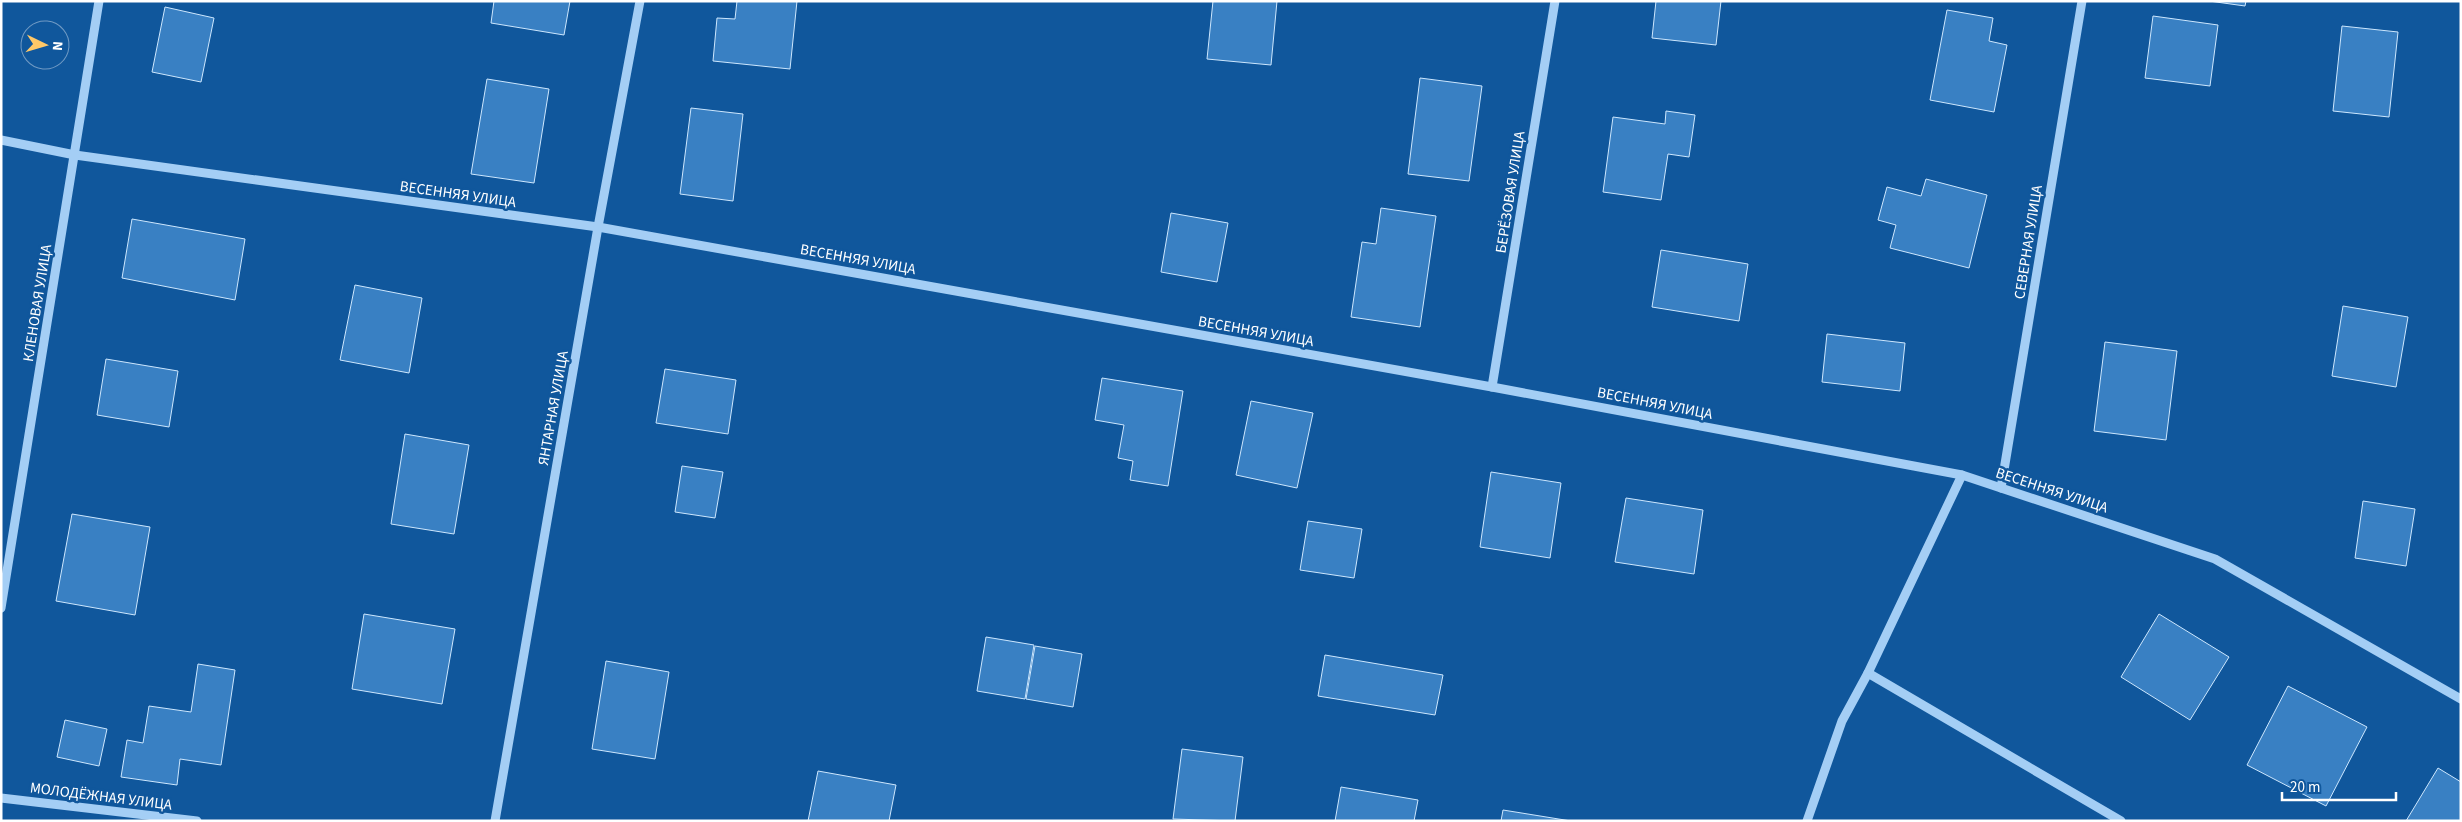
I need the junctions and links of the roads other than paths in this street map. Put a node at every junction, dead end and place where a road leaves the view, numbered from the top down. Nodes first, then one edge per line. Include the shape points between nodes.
1 (100, 1) edge
2 (640, 1) edge
3 (1555, 1) edge
4 (2082, 1) edge
5 (1, 140) edge
6 (75, 155) junction
7 (598, 227) junction
8 (1492, 387) junction
9 (1962, 475) junction
10 (2001, 488) junction
11 (1, 608) edge
12 (1868, 673) junction
13 (2461, 699) edge
14 (1, 798) edge
15 (197, 821) edge
16 (495, 821) edge
17 (1807, 821) edge
18 (2121, 821) edge

1 - 6 street, КЛЕНОВАЯ УЛИЦА
2 - 7 street, ЯНТАРНАЯ УЛИЦА
3 - 8 street, БЕРЁЗОВАЯ УЛИЦА
4 - 10 street, СЕВЕРНАЯ УЛИЦА
5 - 6 street, ВЕСЕННЯЯ УЛИЦА
6 - 7 street, ВЕСЕННЯЯ УЛИЦА
6 - 11 street, КЛЕНОВАЯ УЛИЦА
7 - 8 street, ВЕСЕННЯЯ УЛИЦА
7 - 16 street, ЯНТАРНАЯ УЛИЦА
8 - 9 street, ВЕСЕННЯЯ УЛИЦА
9 - 10 street, ВЕСЕННЯЯ УЛИЦА
9 - 12 street
10 - 13 street, ВЕСЕННЯЯ УЛИЦА via 2215,559
12 - 17 street via 1842,721
12 - 18 street
14 - 15 street, МОЛОДЁЖНАЯ УЛИЦА

